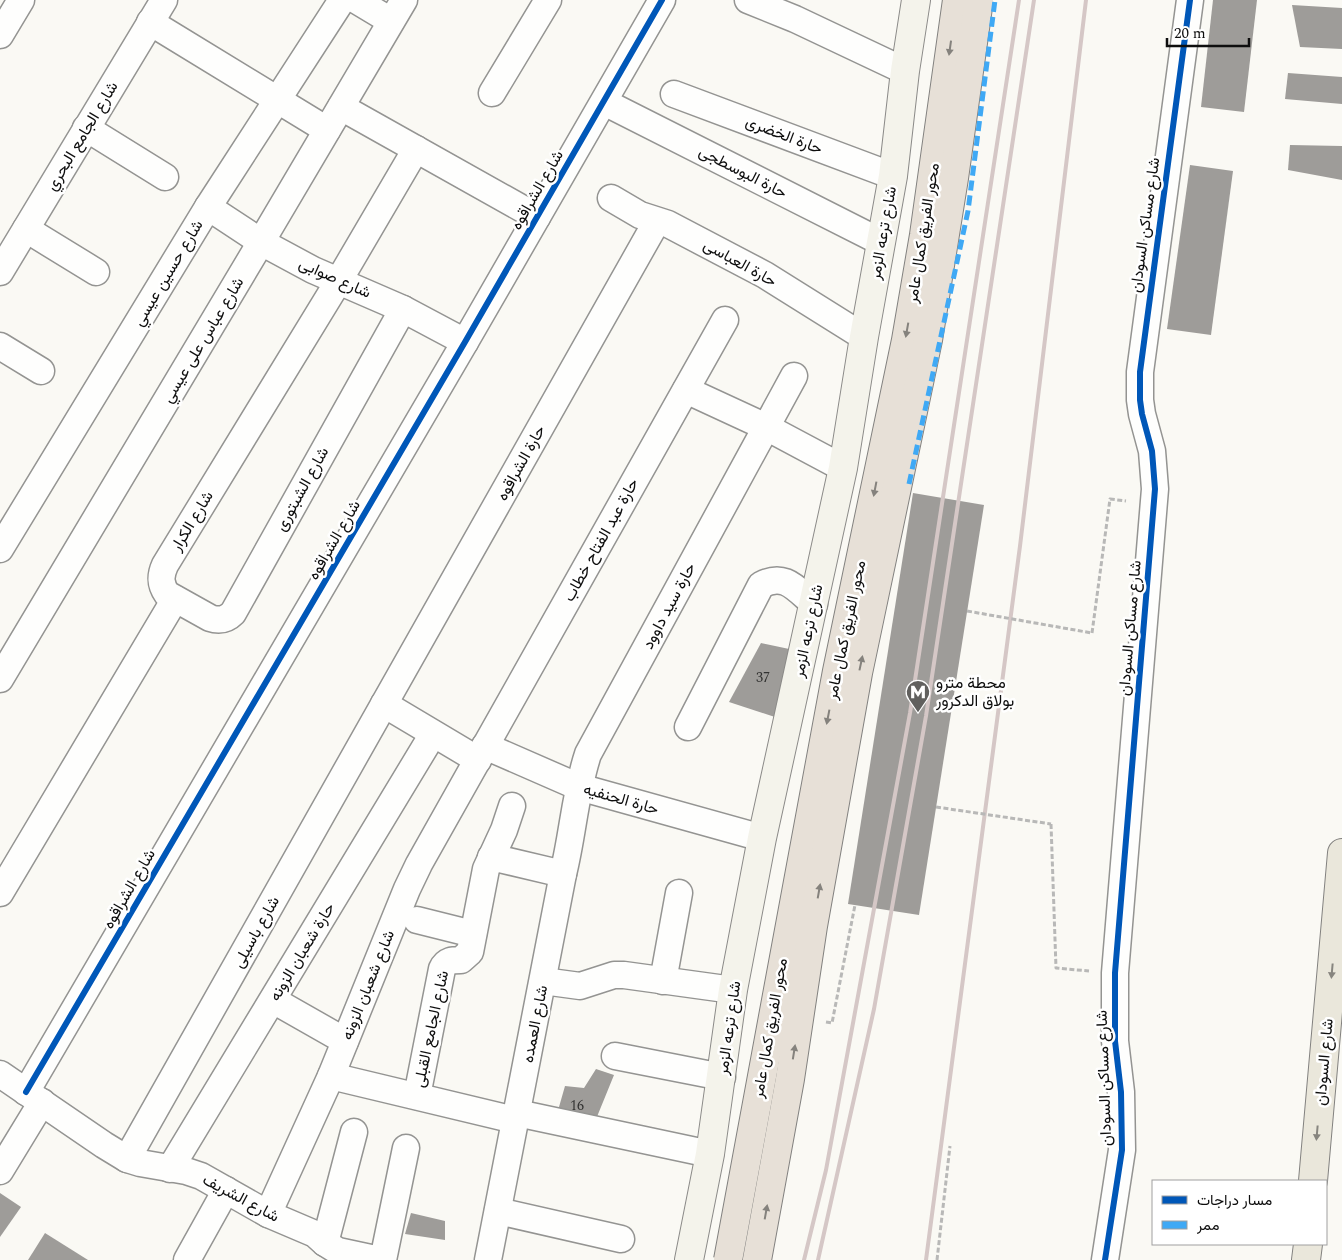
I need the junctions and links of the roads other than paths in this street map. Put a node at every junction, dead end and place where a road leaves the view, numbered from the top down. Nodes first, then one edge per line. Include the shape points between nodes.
1 (21, 0) edge
2 (164, 0) edge
3 (342, 0) edge
4 (356, 0) edge
5 (548, 0) edge
6 (662, 0) edge
7 (748, 0) edge
8 (957, 0) edge
9 (979, 0) edge
10 (1190, 0) edge
11 (914, 1) edge
12 (798, 9) edge
13 (398, 10) edge
14 (150, 22) junction
15 (0, 35) edge
16 (905, 71) junction
17 (492, 93) dead end
18 (674, 94) dead end
19 (279, 100) junction
20 (604, 102) junction
21 (340, 107) junction
22 (86, 128) junction
23 (327, 130) junction
24 (416, 149) junction
25 (893, 176) junction
26 (165, 177) dead end
27 (611, 198) dead end
28 (208, 207) junction
29 (537, 217) junction
30 (657, 221) junction
31 (26, 229) junction
32 (262, 242) junction
33 (881, 242) junction
34 (0, 272) edge
35 (96, 272) dead end
36 (338, 282) junction
37 (403, 309) junction
38 (725, 320) dead end
39 (864, 337) junction
40 (465, 342) junction
41 (0, 346) edge
42 (41, 371) dead end
43 (794, 376) dead end
44 (686, 390) junction
45 (766, 427) junction
46 (843, 468) junction
47 (0, 549) edge
48 (175, 598) junction
49 (814, 604) junction
50 (0, 679) edge
51 (384, 704) junction
52 (688, 727) dead end
53 (433, 734) junction
54 (482, 753) junction
55 (579, 787) junction
56 (512, 806) dead end
57 (762, 838) junction
58 (1342, 853) edge
59 (491, 857) junction
60 (563, 874) junction
61 (0, 893) edge
62 (679, 893) dead end
63 (417, 920) dead end
64 (473, 934) junction
65 (662, 980) junction
66 (543, 981) junction
67 (733, 990) junction
68 (273, 1000) junction
69 (345, 1041) junction
70 (615, 1056) dead end
71 (0, 1074) edge
72 (331, 1076) junction
73 (722, 1077) junction
74 (417, 1096) junction
75 (34, 1097) junction
76 (516, 1117) junction
77 (354, 1132) dead end
78 (406, 1148) dead end
79 (710, 1154) junction
80 (127, 1159) junction
81 (170, 1169) junction
82 (0, 1171) edge
83 (1313, 1180) edge
84 (226, 1190) junction
85 (498, 1211) junction
86 (268, 1214) junction
87 (621, 1239) dead end
88 (325, 1243) junction
89 (1308, 1245) edge
90 (187, 1260) edge
91 (381, 1260) edge
92 (488, 1260) edge
93 (690, 1260) edge
94 (728, 1260) edge
95 (757, 1260) edge
96 (1105, 1260) edge
97 (1306, 1260) edge

1 - 15 street
2 - 14 street, شارع الجامع البحري
3 - 19 street, شارع حسين عيسي
4 - 13 street
5 - 17 street
6 - 20 street, شارع الشراقوه
7 - 12 street
8 -> 94 highway, محور الفريق كمال عامر, bridge via 906,340 836,671
95 -> 9 highway, محور الفريق كمال عامر, bridge via 858,673 928,340
10 - 96 street, شارع مساكن السودان via 1140,372 1142,414 1154,460 1155,490 1115,974 1122,1150
11 - 16 main road, شارع ترعه الزمر
12 - 16 street
13 - 21 street, شارع عباس على عيسي
14 - 19 street
14 - 22 street, شارع الجامع البحري
16 - 25 main road, شارع ترعه الزمر
18 - 25 street, حارة الخضرى
19 - 23 street
19 - 28 street, شارع حسين عيسي
20 - 29 street, شارع الشراقوه
20 - 33 street, حارة البوسطجى
21 - 23 street, شارع عباس على عيسي
21 - 24 street
22 - 26 street
22 - 31 street, شارع الجامع البحري
23 - 32 street, شارع عباس على عيسي
24 - 29 street
24 - 36 street, شارع الكرار
25 - 33 main road, شارع ترعه الزمر
27 - 30 street, حارة العباسى
28 - 32 street, شارع صوابى
28 - 47 street, شارع حسين عيسي
29 - 40 street, شارع الشراقوه
30 - 39 street, حارة العباسى via 675,227 765,275
30 - 51 street, حارة الشراقوه
31 - 34 street, شارع الجامع البحري
31 - 35 street
32 - 36 street, شارع صوابى
32 - 50 street, شارع عباس على عيسي
33 - 39 main road, شارع ترعه الزمر
36 - 37 street, شارع صوابى
36 - 48 street, شارع الكرار via 165,565 161,580 163,588
37 - 40 street, شارع صوابى
37 - 48 street, شارع الشبتورى via 233,612 216,620
38 - 44 street, حارة عبد الفتاح خطاب
39 - 46 main road, شارع ترعه الزمر
40 - 75 street, شارع الشراقوه
41 - 42 street
43 - 45 street, حارة سيد داوود
44 - 45 street
44 - 54 street, حارة عبد الفتاح خطاب
45 - 46 street
45 - 55 street, حارة سيد داوود via 592,747
46 - 49 main road, شارع ترعه الزمر
48 - 61 street
49 - 52 street via 779,579 761,585
49 - 57 main road, شارع ترعه الزمر
51 - 53 street, حارة الحنفيه
51 - 80 street, شارع باسيلى
53 - 54 street, حارة الحنفيه
53 - 68 street, حارة شعبان الزونه
54 - 55 street, حارة الحنفيه
54 - 69 street, شارع شعبان الزونه via 407,889
55 - 57 street, حارة الحنفيه
55 - 60 street, شارع العمده
56 - 59 street, شارع الجامع القبلى
57 - 67 main road, شارع ترعه الزمر
58 -> 83 main road, شارع السودان
59 - 60 street
59 - 64 street, شارع الجامع القبلى
60 - 66 street, شارع العمده
62 - 65 street
63 - 64 street
64 - 74 street, شارع الجامع القبلى via 468,955 462,960 449,961 442,969
65 - 66 street via 624,975 580,986
65 - 67 street
66 - 76 street, شارع العمده
67 - 73 main road, شارع ترعه الزمر
68 - 69 street
68 - 81 street, حارة شعبان الزونه
69 - 72 street, شارع شعبان الزونه
70 - 73 street
71 - 75 street, شارع الشريف
72 - 74 street
72 - 86 street, شارع شعبان الزونه
73 - 79 main road, شارع ترعه الزمر
74 - 76 street
75 - 80 street, شارع الشريف
75 - 82 street, شارع الشراقوه
76 - 79 street
76 - 85 street, شارع العمده
77 - 88 street
78 - 91 street
79 - 93 main road, شارع ترعه الزمر
80 - 81 street, شارع الشريف
81 - 84 street, شارع الشريف via 201,1176
84 - 86 street, شارع الشريف
84 - 90 street
85 - 87 street
85 - 92 street, شارع العمده
86 - 88 street, شارع الشريف via 315,1234
88 - 91 street, شارع الشريف via 338,1251
89 - 97 main road

